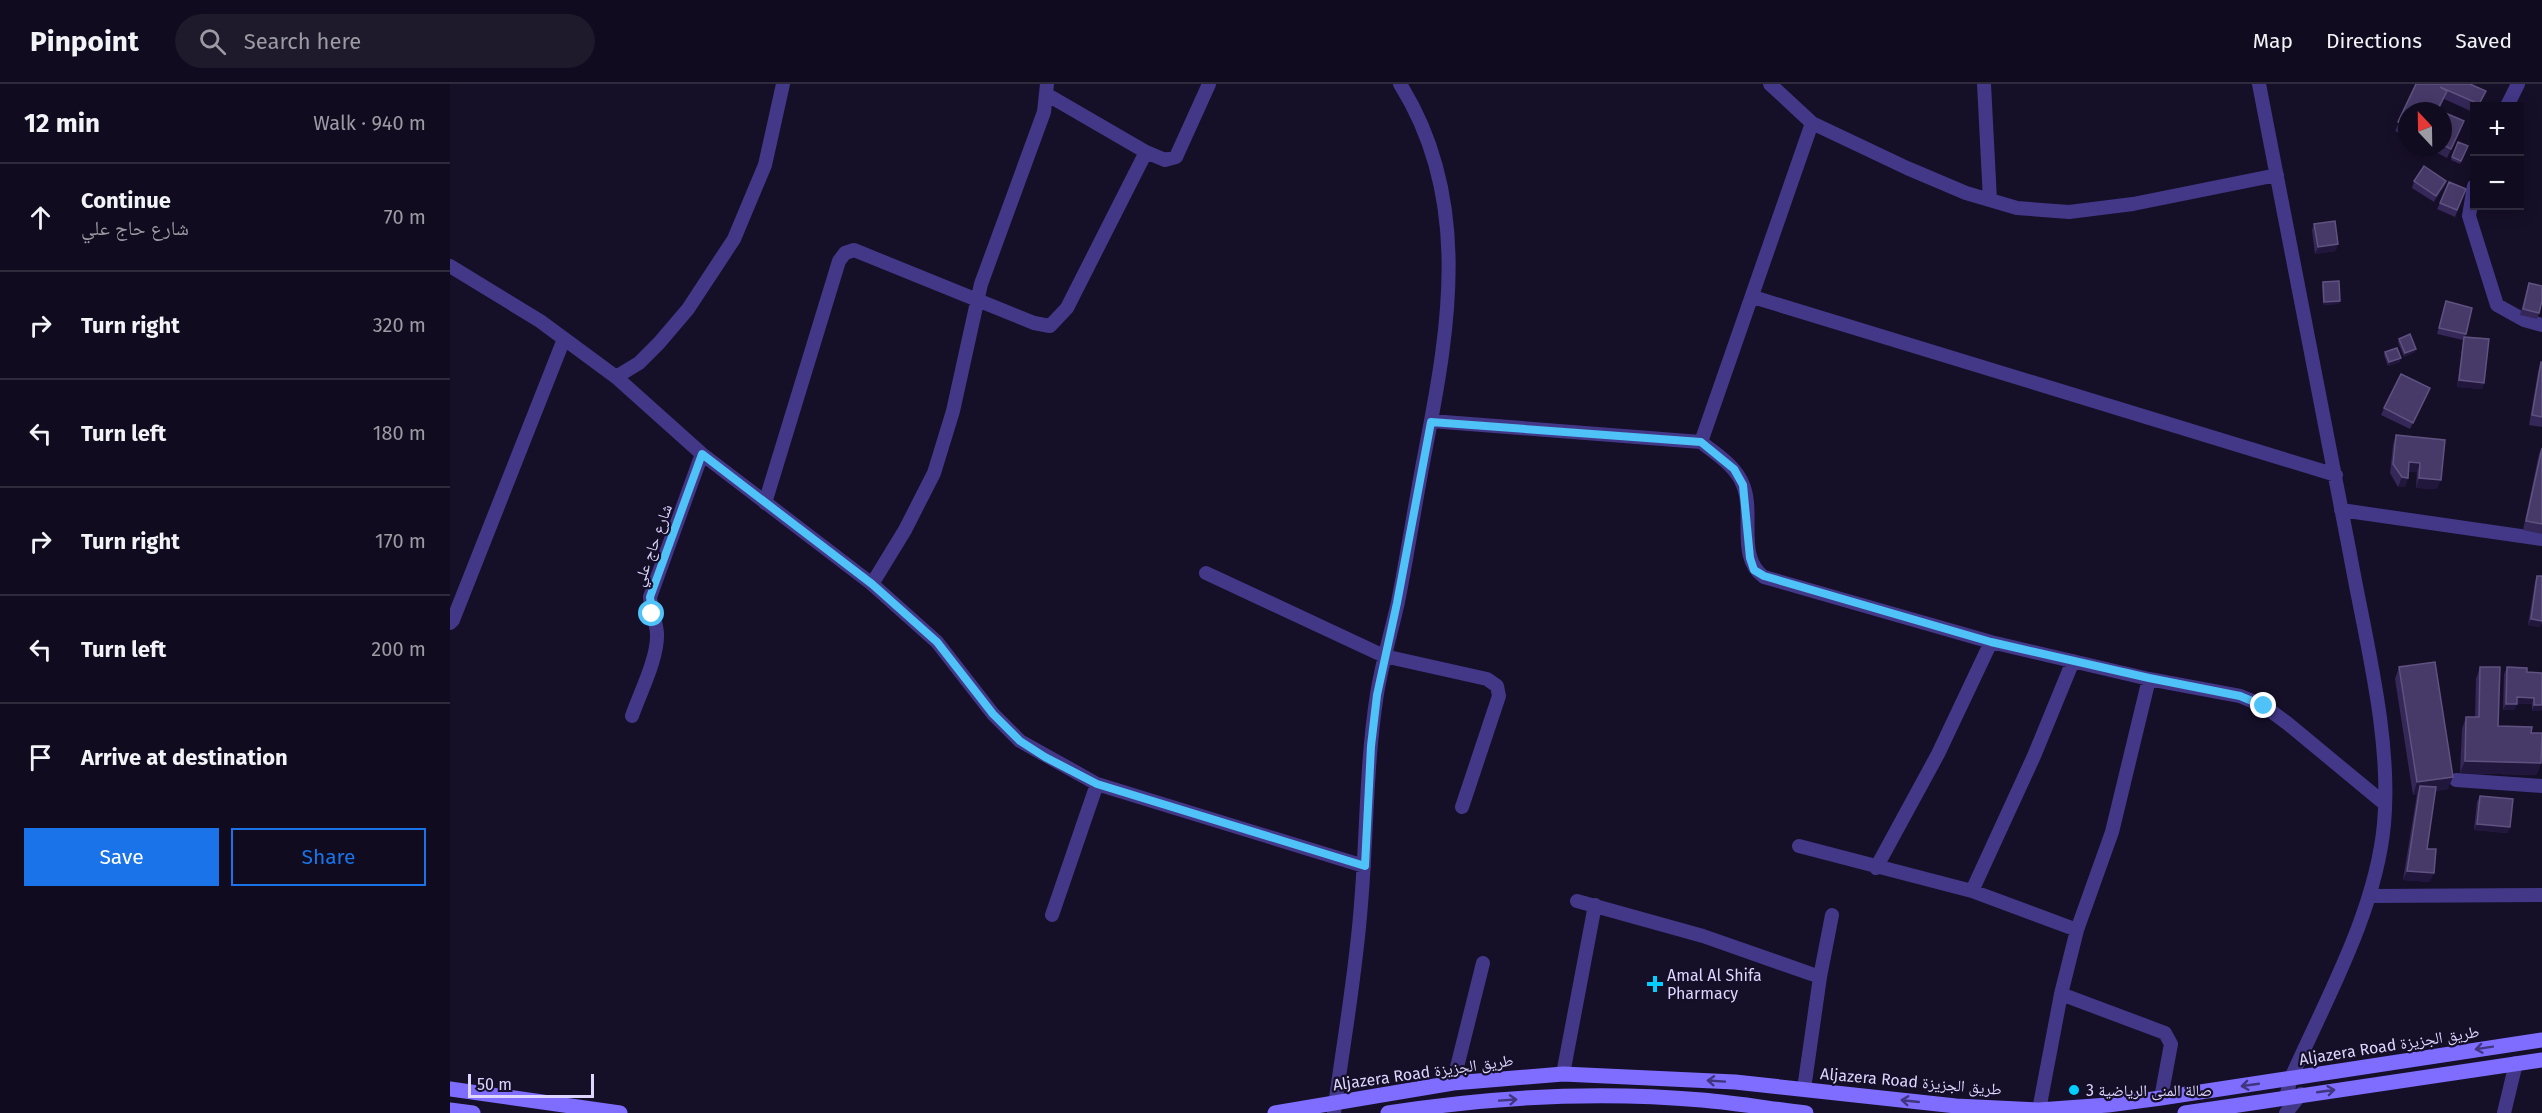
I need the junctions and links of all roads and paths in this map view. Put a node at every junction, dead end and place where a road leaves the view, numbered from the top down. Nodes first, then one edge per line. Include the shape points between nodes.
1 (783, 84) edge
2 (1209, 84) edge
3 (1401, 84) edge
4 (1770, 84) edge
5 (1984, 84) edge
6 (2259, 84) edge
7 (2518, 84) edge
8 (1047, 89) edge
9 (2509, 102) edge
10 (1812, 123) junction
11 (1146, 152) junction
12 (2277, 175) junction
13 (1990, 200) junction
14 (2470, 210) edge
15 (450, 266) edge
16 (1753, 297) junction
17 (978, 300) junction
18 (2542, 325) edge
19 (564, 339) junction
20 (616, 377) junction
21 (1431, 422) junction
22 (1701, 442) junction
23 (702, 454) junction
24 (2336, 475) junction
25 (765, 503) junction
26 (2341, 510) junction
27 (2542, 539) edge
28 (1206, 573) dead end
29 (872, 584) junction
30 (450, 623) edge
31 (1991, 642) junction
32 (1384, 656) junction
33 (2073, 661) junction
34 (2149, 678) junction
35 (632, 716) dead end
36 (2456, 780) dead end
37 (1097, 784) junction
38 (2542, 786) edge
39 (2385, 804) junction
40 (1462, 807) dead end
41 (1799, 846) dead end
42 (1365, 866) junction
43 (1876, 868) junction
44 (1972, 891) junction
45 (2542, 895) edge
46 (2370, 896) junction
47 (1577, 901) dead end
48 (1595, 905) junction
49 (1052, 915) dead end
50 (1832, 915) dead end
51 (2077, 930) junction
52 (1483, 963) dead end
53 (1820, 977) junction
54 (2061, 994) junction
55 (2542, 1040) edge
56 (2542, 1060) edge
57 (2516, 1063) junction
58 (1563, 1074) junction
59 (2291, 1078) junction
60 (1453, 1083) junction
61 (450, 1089) edge
62 (1804, 1089) junction
63 (2293, 1096) junction
64 (2161, 1098) junction
65 (1335, 1107) edge
66 (2244, 1109) edge
67 (450, 1110) edge
68 (2039, 1110) junction
69 (473, 1113) edge
70 (620, 1113) edge
71 (1275, 1113) edge
72 (1388, 1113) edge
73 (1806, 1113) edge
74 (2186, 1113) edge
75 (2286, 1113) edge
76 (2504, 1113) edge

1 - 20 street via 765,165 734,239 688,309 659,343 639,363
2 - 11 street via 1176,157 1165,160
3 - 21 street via 1433,157 1448,228 1449,310
4 - 10 street
5 - 13 street
6 - 12 street
7 - 9 street
8 - 11 street
8 - 17 street via 1044,112
10 - 13 street via 1907,168
10 - 16 street
11 - 17 street via 1067,308 1050,326
12 - 13 street via 2133,204 2070,212 2017,208
12 - 24 street
14 - 18 street via 2497,305
15 - 19 street
16 - 22 street
16 - 24 street
17 - 25 street via 854,250 845,253 839,261
17 - 29 street via 934,473
19 - 20 street
19 - 30 street
20 - 23 street
21 - 22 street
21 - 32 street
22 - 31 street via 1734,469 1743,485 1754,570
23 - 25 street
23 - 35 street, شارع حاج علي via 650,597 658,632 656,648
24 - 26 street
25 - 29 street
26 - 27 street
26 - 39 street via 2377,704 2386,773
28 - 32 street
29 - 37 street via 937,642 993,714 1020,741
31 - 33 street
31 - 43 street via 1938,754
32 - 40 street via 1486,679 1497,686 1499,696
32 - 42 street via 1371,746
33 - 34 street
33 - 44 street
34 - 39 street via 2240,696 2264,706
34 - 51 street via 2112,832
36 - 38 street
37 - 42 street
37 - 49 street
39 - 46 street
41 - 43 street
42 - 65 street
43 - 44 street
44 - 51 street
45 - 46 street
46 - 59 street
47 - 48 street
48 - 53 street via 1703,936
48 - 58 street
50 - 53 street
51 - 54 street
52 - 60 street
53 - 62 street
54 - 64 street via 2165,1033 2171,1044
54 - 68 street
55 -> 59 main road, Aljazera Road طريق الجزيزة
56 - 57 main road
63 -> 57 main road
57 - 76 street
58 - 60 main road, Aljazera Road طريق الجزيزة
62 -> 58 main road, Aljazera Road طريق الجزيزة
59 - 63 street
59 -> 64 main road, Aljazera Road طريق الجزيزة
60 - 65 main road, Aljazera Road طريق الجزيزة
61 - 70 main road
68 -> 62 main road, Aljazera Road طريق الجزيزة via 1956,1106
63 - 66 main road
63 - 75 street
64 - 68 main road, Aljazera Road طريق الجزيزة
65 - 71 main road, Aljazera Road طريق الجزيزة
66 - 74 main road
67 - 69 main road
72 -> 73 main road via 1506,1099 1607,1096 1701,1100

